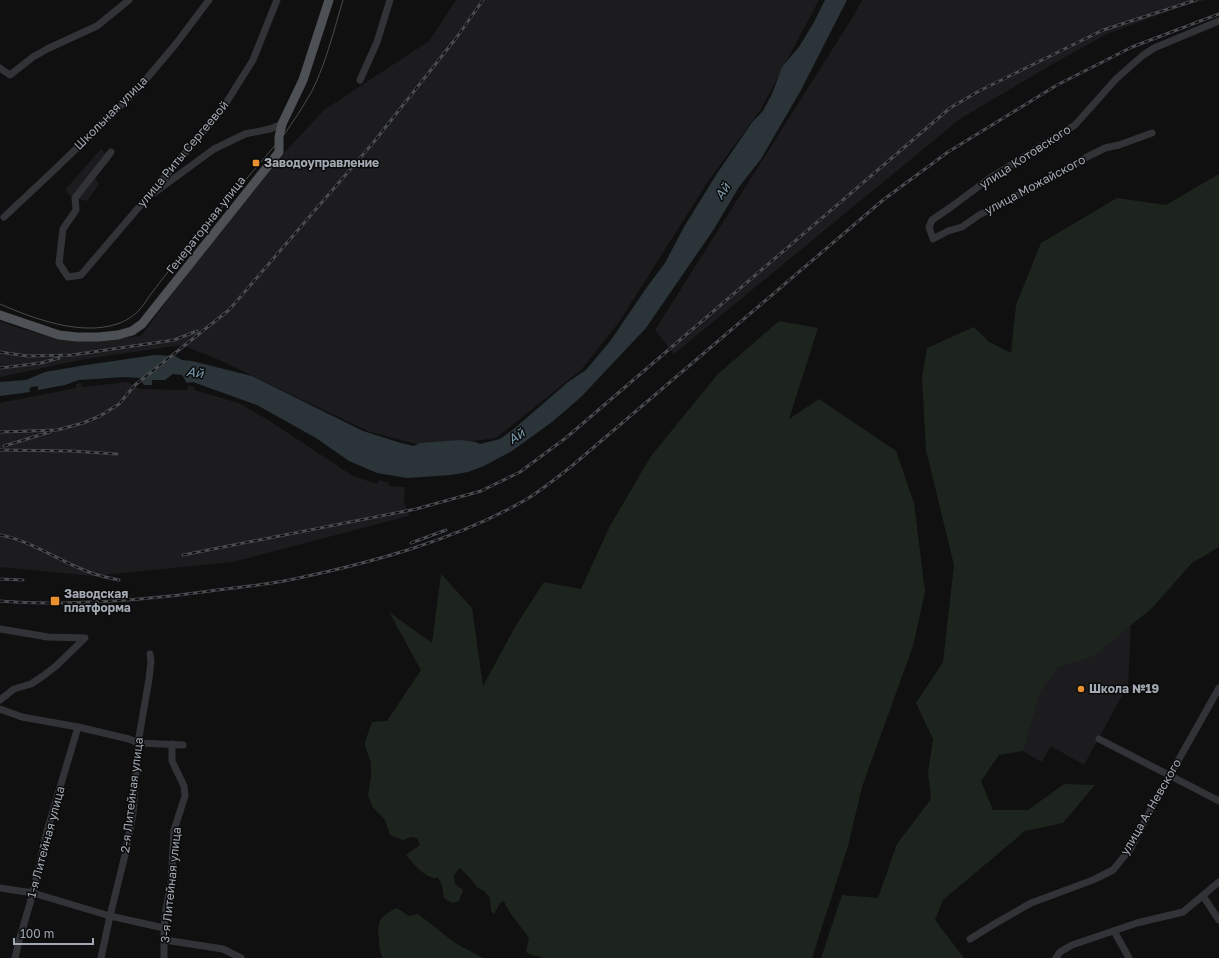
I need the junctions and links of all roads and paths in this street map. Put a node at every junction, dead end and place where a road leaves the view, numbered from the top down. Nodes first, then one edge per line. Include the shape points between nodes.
1 (129, 0) edge
2 (209, 0) edge
3 (277, 0) edge
4 (329, 0) edge
5 (390, 0) edge
6 (1219, 21) edge
7 (0, 68) edge
8 (360, 80) dead end
9 (282, 124) junction
10 (1152, 132) dead end
11 (111, 152) dead end
12 (144, 200) junction
13 (4, 217) dead end
14 (929, 227) joint
15 (0, 315) edge
16 (0, 629) edge
17 (150, 654) dead end
18 (1219, 688) edge
19 (0, 700) edge
20 (0, 709) edge
21 (78, 727) junction
22 (1099, 739) dead end
23 (138, 742) junction
24 (172, 744) junction
25 (183, 745) dead end
26 (1169, 776) junction
27 (1219, 801) edge
28 (1219, 882) edge
29 (0, 888) edge
30 (33, 893) junction
31 (1203, 896) junction
32 (110, 916) junction
33 (1219, 920) edge
34 (164, 928) junction
35 (1114, 931) junction
36 (970, 939) dead end
37 (165, 940) junction
38 (1058, 955) edge
39 (16, 958) edge
40 (101, 958) edge
41 (164, 958) edge
42 (241, 958) edge
43 (1129, 958) edge

1 - 7 street via 97,26 33,57 10,75
2 - 13 street, Школьная улица via 136,91
3 - 12 street, улица Риты Сергеевой via 253,60 221,111
4 - 9 main road, Генераторная улица via 303,80
5 - 8 street via 377,42
6 - 14 street, улица Котовского via 1154,48 1142,56 1116,79 1075,125 990,178 932,220
9 - 12 street via 270,130 245,134 214,149
9 - 15 main road, Генераторная улица via 279,152 142,324 132,331 98,337 59,335
10 - 14 street, улица Можайского via 1105,148 979,215 962,227 933,239
11 - 12 street, улица Риты Сергеевой via 75,198 76,210 63,229 58,263 68,277 81,275
16 - 19 street via 48,637 85,638 43,676 31,684 14,689
17 - 23 street, 2-я Литейная улица via 149,679
18 - 26 street, улица А. Невского
20 - 21 street via 22,717
21 - 23 street
21 - 30 street, 1-я Литейная улица via 47,831
22 - 26 street
23 - 24 street
23 - 32 street, 2-я Литейная улица via 132,814
24 - 25 street
24 - 34 street, 3-я Литейная улица via 172,761 184,786 185,796 174,830 171,884
26 - 27 street
26 - 36 street, улица А. Невского via 1131,848 1113,870 1031,903
28 - 31 street
29 - 30 street
30 - 32 street
30 - 39 street, 1-я Литейная улица
31 - 33 street
31 - 35 street via 1183,912
32 - 34 street
32 - 40 street, 2-я Литейная улица
34 - 37 street, 3-я Литейная улица
35 - 38 street via 1072,945
35 - 43 street
37 - 41 street, 3-я Литейная улица
37 - 42 street via 223,950

